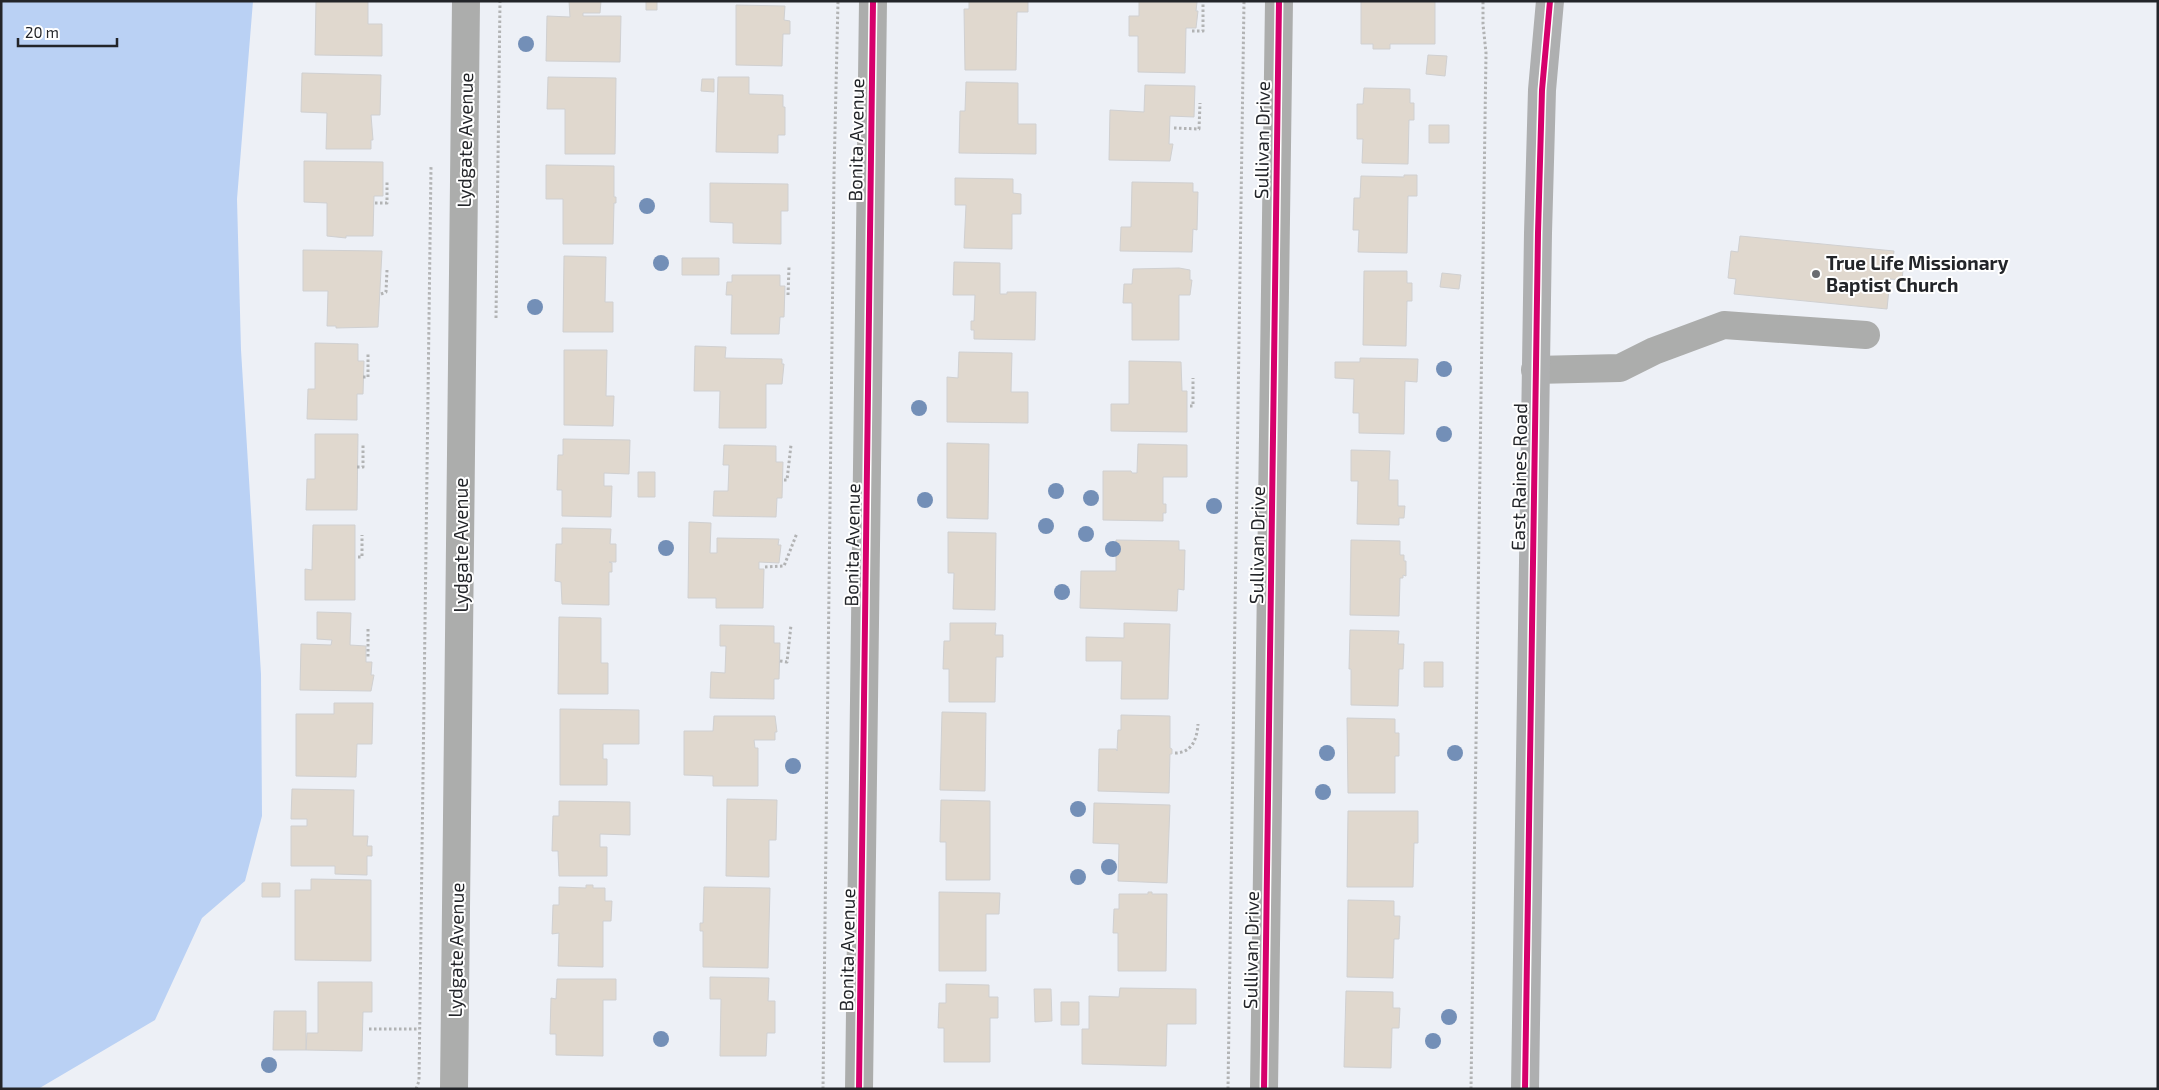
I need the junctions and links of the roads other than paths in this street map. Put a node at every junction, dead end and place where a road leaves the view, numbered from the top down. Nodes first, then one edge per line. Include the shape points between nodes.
1 (466, 1) edge
2 (873, 1) edge
3 (1279, 1) edge
4 (1550, 1) edge
5 (1866, 335) dead end
6 (1535, 370) junction
7 (454, 1089) edge
8 (859, 1089) edge
9 (1264, 1089) edge
10 (1525, 1089) edge

1 - 7 street, Lydgate Avenue
2 - 8 street, Bonita Avenue
3 - 9 street, Sullivan Drive
4 - 6 main road, East Raines Road via 1542,90
5 - 6 street via 1724,325 1654,351 1620,368
6 - 10 main road, East Raines Road

